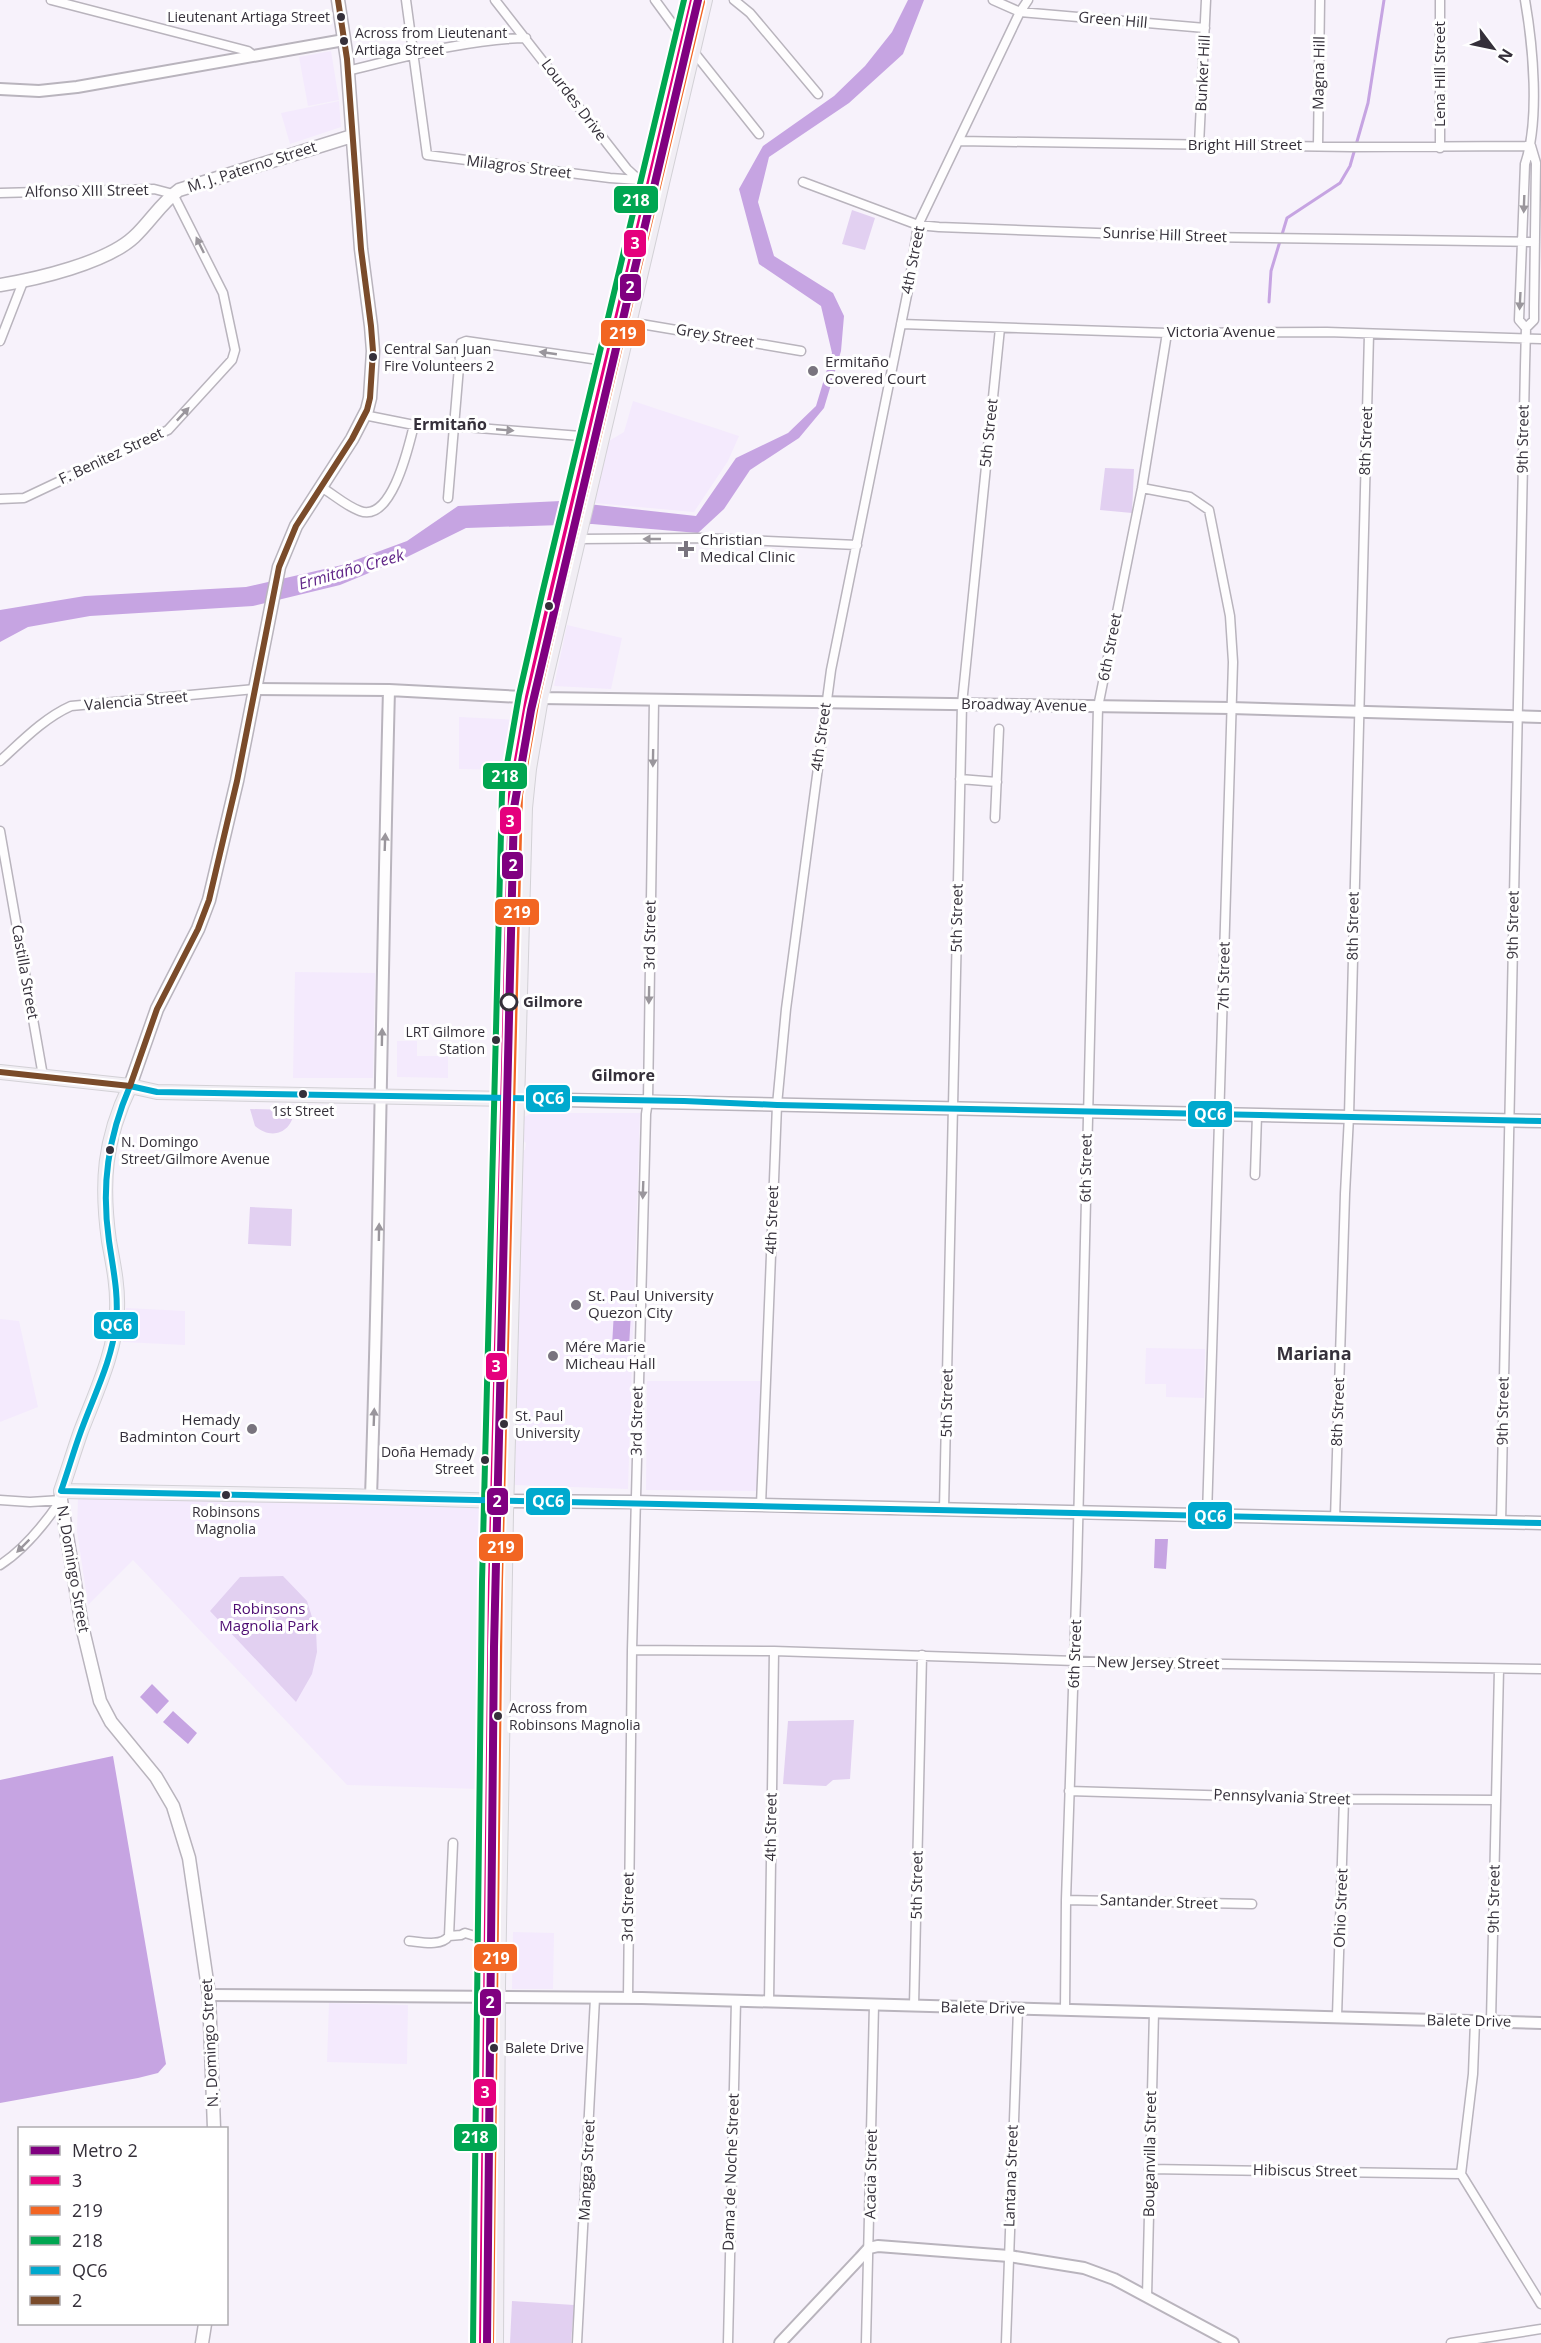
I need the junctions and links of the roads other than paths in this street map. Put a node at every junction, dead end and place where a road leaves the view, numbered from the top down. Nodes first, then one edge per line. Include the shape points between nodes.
1 (51, 0) edge
2 (338, 0) edge
3 (406, 0) edge
4 (495, 0) edge
5 (655, 0) edge
6 (693, 0) edge
7 (705, 0) edge
8 (734, 0) edge
9 (993, 0) edge
10 (1028, 0) edge
11 (1206, 0) edge
12 (1320, 0) edge
13 (1440, 0) edge
14 (1525, 0) edge
15 (1020, 12) junction
16 (1205, 28) junction
17 (526, 38) junction
18 (684, 39) junction
19 (344, 40) junction
20 (694, 52) junction
21 (253, 55) junction
22 (412, 55) junction
23 (347, 71) junction
24 (0, 89) edge
25 (818, 94) dead end
26 (1537, 99) edge
27 (759, 134) dead end
28 (352, 136) junction
29 (959, 141) junction
30 (1199, 145) junction
31 (1318, 146) junction
32 (1531, 146) junction
33 (1440, 148) junction
34 (627, 169) junction
35 (610, 178) junction
36 (650, 182) junction
37 (803, 182) dead end
38 (0, 193) edge
39 (173, 194) junction
40 (918, 225) junction
41 (1523, 242) junction
42 (1535, 242) junction
43 (635, 267) junction
44 (23, 282) junction
45 (0, 285) edge
46 (629, 322) junction
47 (900, 324) junction
48 (1000, 328) junction
49 (1526, 328) junction
50 (1167, 333) junction
51 (1369, 334) junction
52 (1526, 339) junction
53 (1541, 339) edge
54 (0, 341) edge
55 (801, 351) dead end
56 (606, 361) junction
57 (364, 415) junction
58 (414, 425) junction
59 (453, 426) junction
60 (596, 438) junction
61 (321, 487) junction
62 (1142, 488) junction
63 (448, 498) dead end
64 (0, 499) edge
65 (575, 531) junction
66 (857, 545) junction
67 (255, 689) junction
68 (389, 690) junction
69 (535, 697) junction
70 (654, 699) junction
71 (826, 702) junction
72 (962, 704) junction
73 (1098, 707) junction
74 (1231, 708) junction
75 (1359, 711) junction
76 (1518, 716) junction
77 (1541, 717) edge
78 (999, 729) dead end
79 (0, 761) edge
80 (960, 779) junction
81 (997, 782) junction
82 (995, 818) dead end
83 (0, 831) edge
84 (0, 1072) edge
85 (43, 1076) junction
86 (130, 1086) junction
87 (381, 1096) junction
88 (503, 1099) junction
89 (518, 1099) junction
90 (648, 1101) junction
91 (777, 1105) junction
92 (952, 1108) junction
93 (1088, 1110) junction
94 (1220, 1114) junction
95 (1257, 1115) junction
96 (1350, 1116) junction
97 (1509, 1121) junction
98 (1541, 1121) edge
99 (1255, 1175) dead end
100 (61, 1496) junction
101 (371, 1497) junction
102 (0, 1500) edge
103 (500, 1501) junction
104 (636, 1502) junction
105 (761, 1505) junction
106 (944, 1509) junction
107 (1078, 1512) junction
108 (1208, 1516) junction
109 (1335, 1519) junction
110 (1501, 1523) junction
111 (1541, 1523) edge
112 (0, 1565) edge
113 (632, 1650) junction
114 (774, 1651) junction
115 (922, 1655) junction
116 (1075, 1660) junction
117 (1499, 1669) junction
118 (1541, 1669) edge
119 (1069, 1791) junction
120 (1344, 1799) junction
121 (1496, 1800) junction
122 (453, 1843) dead end
123 (1066, 1899) junction
124 (1252, 1904) dead end
125 (481, 1935) junction
126 (449, 1936) junction
127 (409, 1941) dead end
128 (209, 1995) junction
129 (492, 1998) junction
130 (595, 1998) junction
131 (628, 1998) junction
132 (736, 2001) junction
133 (769, 2002) junction
134 (874, 2005) junction
135 (914, 2006) junction
136 (1018, 2009) junction
137 (1065, 2009) junction
138 (1154, 2012) junction
139 (1337, 2016) junction
140 (1474, 2021) junction
141 (1491, 2021) junction
142 (1541, 2023) edge
143 (214, 2127) edge
144 (1149, 2169) junction
145 (1461, 2174) junction
146 (869, 2248) junction
147 (1009, 2256) junction
148 (1147, 2296) junction
149 (1541, 2304) edge
150 (205, 2325) edge
151 (1541, 2329) edge
152 (202, 2343) edge
153 (482, 2343) edge
154 (496, 2343) edge
155 (577, 2343) edge
156 (728, 2343) edge
157 (780, 2343) edge
158 (866, 2343) edge
159 (1006, 2343) edge
160 (1233, 2343) edge
161 (1451, 2343) edge

1 - 21 street
2 - 19 main road, N. Domingo Street
3 - 22 street
4 - 17 street, Lourdes Drive
5 - 18 street
6 - 18 main road
7 - 20 main road
8 - 25 street via 762,26
9 - 15 street, Green Hill
10 - 15 street, 4th Street
11 - 16 street, Bunker Hill
12 - 31 street, Magna Hill
13 - 33 street, Lena Hill Street
14 - 26 street, 9th Street
15 - 16 street, Green Hill
15 - 29 street, 4th Street
16 - 30 street, Bunker Hill
17 - 22 street
17 - 34 street, Lourdes Drive
18 - 20 street
18 - 36 main road
19 - 21 street
19 - 23 main road, N. Domingo Street
20 - 27 street
20 - 36 main road
21 - 24 street via 77,87 39,91
22 - 23 street
22 - 35 street, Milagros Street via 427,155
23 - 28 main road, N. Domingo Street
26 - 32 street, 9th Street
28 - 39 main road, M. J. Paterno Street
28 - 57 main road, N. Domingo Street via 373,351 371,388
29 - 30 street, Bright Hill Street
29 - 40 street, 4th Street
30 - 31 street, Bright Hill Street
31 - 33 street, Bright Hill Street
32 - 33 street, Bright Hill Street
32 -> 41 street, 9th Street via 1525,164
32 - 42 street, 9th Street via 1536,163
34 - 35 street
34 - 36 street, Lourdes Drive
35 - 36 street, Milagros Street
36 - 43 main road
37 - 40 street, Sunrise Hill Street
38 - 39 street, Alfonso XIII Street via 154,189
39 - 44 main road, M. J. Paterno Street via 121,247
64 -> 39 street, F. Benitez Street via 24,498 168,430 232,360 235,350 223,293
40 - 41 street, Sunrise Hill Street via 1203,237
40 - 47 street, 4th Street
41 - 42 street, Sunrise Hill Street
41 -> 49 street, 9th Street via 1519,321
42 - 49 street, 9th Street via 1534,320
43 - 46 main road
43 - 56 main road
44 - 45 main road, M. J. Paterno Street
44 - 54 street
46 - 55 street, Grey Street
46 - 60 main road
47 - 48 street, Victoria Avenue
47 - 66 street, 4th Street
48 - 50 street, Victoria Avenue
48 - 72 street, 5th Street
49 - 52 street, 9th Street
50 - 51 street, Victoria Avenue
50 - 62 street, 6th Street
51 - 52 street, Victoria Avenue
51 - 75 street, 8th Street
52 - 53 street, Victoria Avenue
52 - 76 street, 9th Street
56 -> 59 street via 465,341 461,343
56 - 60 main road
57 - 58 street
57 - 61 main road, N. Domingo Street
58 - 59 street
58 - 61 street via 401,476 377,510 360,511
59 -> 60 street
59 - 63 street
60 - 65 main road
61 - 67 main road, N. Domingo Street via 290,537 279,567
62 - 73 street, 6th Street
62 - 74 street, 7th Street via 1190,497 1209,510 1230,616
66 -> 65 street
65 - 69 main road
66 - 71 street, 4th Street
67 - 68 street, Broadway Avenue
67 - 79 street, Valencia Street via 71,706 37,727
67 - 86 main road, N. Domingo Street via 209,900 157,1009
68 - 69 street, Broadway Avenue
87 -> 68 street
69 - 70 street, Broadway Avenue
69 - 88 main road via 511,794
69 - 89 main road via 525,808
70 - 71 street, Broadway Avenue
70 -> 90 street, 3rd Street
71 - 72 street, Broadway Avenue
71 - 91 street, 4th Street
72 - 73 street, Broadway Avenue
72 - 80 street, 5th Street
73 - 74 street, Broadway Avenue
73 - 93 street, 6th Street
74 - 75 street, Broadway Avenue
74 - 94 street, 7th Street
75 - 76 street, Broadway Avenue
75 - 96 street, 8th Street
76 - 77 street, Broadway Avenue
76 - 97 street, 9th Street
78 - 81 street
80 - 81 street
80 - 92 street, 5th Street
81 - 82 street
83 - 85 street, Castilla Street
84 - 85 main road
85 - 86 main road
86 - 87 main road via 157,1092
86 - 100 main road, N. Domingo Street via 111,1136 104,1177 117,1299 113,1338
87 - 88 main road
101 -> 87 street
88 - 89 main road
88 - 103 main road
89 - 90 main road
89 - 103 main road
90 - 91 main road
90 -> 104 street, 3rd Street
91 - 92 main road
91 - 105 street, 4th Street
92 - 93 main road
92 - 106 street, 5th Street
93 - 94 main road
93 - 107 street, 6th Street
94 - 95 main road
94 - 108 street, 7th Street
95 - 96 main road
95 - 99 street
96 - 97 main road
96 - 109 street, 8th Street
97 - 98 main road
97 - 110 street, 9th Street
100 - 101 main road
100 - 102 street via 30,1502
100 -> 112 street via 33,1536
100 - 128 main road, N. Domingo Street via 82,1626 100,1701 173,1806 189,1858
101 - 103 main road
103 - 104 main road
103 - 125 main road
103 - 129 main road
104 - 105 main road
104 - 113 street, 3rd Street
105 - 106 main road
106 - 107 main road
107 - 108 main road
107 - 116 street, 6th Street
108 - 109 main road
109 - 110 main road
110 - 111 main road
113 - 114 street, New Jersey Street
113 - 131 street, 3rd Street
114 - 115 street, New Jersey Street
114 - 133 street, 4th Street
115 - 116 street, New Jersey Street
115 - 135 street, 5th Street
116 - 117 street, New Jersey Street
116 - 119 street, 6th Street
117 - 118 street, New Jersey Street
117 - 121 street, 9th Street
119 - 120 street, Pennsylvania Street
119 - 123 street, 6th Street
120 - 121 street, Pennsylvania Street
120 - 139 street, Ohio Street
121 - 141 street, 9th Street
122 - 126 street
123 - 124 street, Santander Street
123 - 137 street, 6th Street
125 - 126 street via 464,1939 461,1935
125 - 129 main road
126 - 127 street via 440,1942
128 - 129 street, Balete Drive
128 - 143 main road, N. Domingo Street
129 - 130 street, Balete Drive
129 - 153 main road
129 - 154 main road
130 - 131 street, Balete Drive
130 - 155 street, Mangga Street
131 - 132 street, Balete Drive
132 - 133 street, Balete Drive
132 - 156 street, Dama de Noche Street
133 - 134 street, Balete Drive
134 - 135 street, Balete Drive
134 - 146 street, Acacia Street
135 - 136 street, Balete Drive
136 - 137 street, Balete Drive
136 - 147 street, Lantana Street
137 - 138 street, Balete Drive
138 - 139 street, Balete Drive
138 - 144 street, Bouganvilla Street
139 - 140 street, Balete Drive
140 - 141 street, Balete Drive
140 - 145 street via 1473,2074
141 - 142 street, Balete Drive
144 - 145 street, Hibiscus Street
144 - 148 street, Bouganvilla Street
145 - 149 street
146 - 147 street
146 - 157 street
146 - 158 street, Acacia Street
147 - 148 street via 1091,2270
147 - 159 street, Lantana Street
148 - 160 street
150 - 152 main road
151 - 161 street

